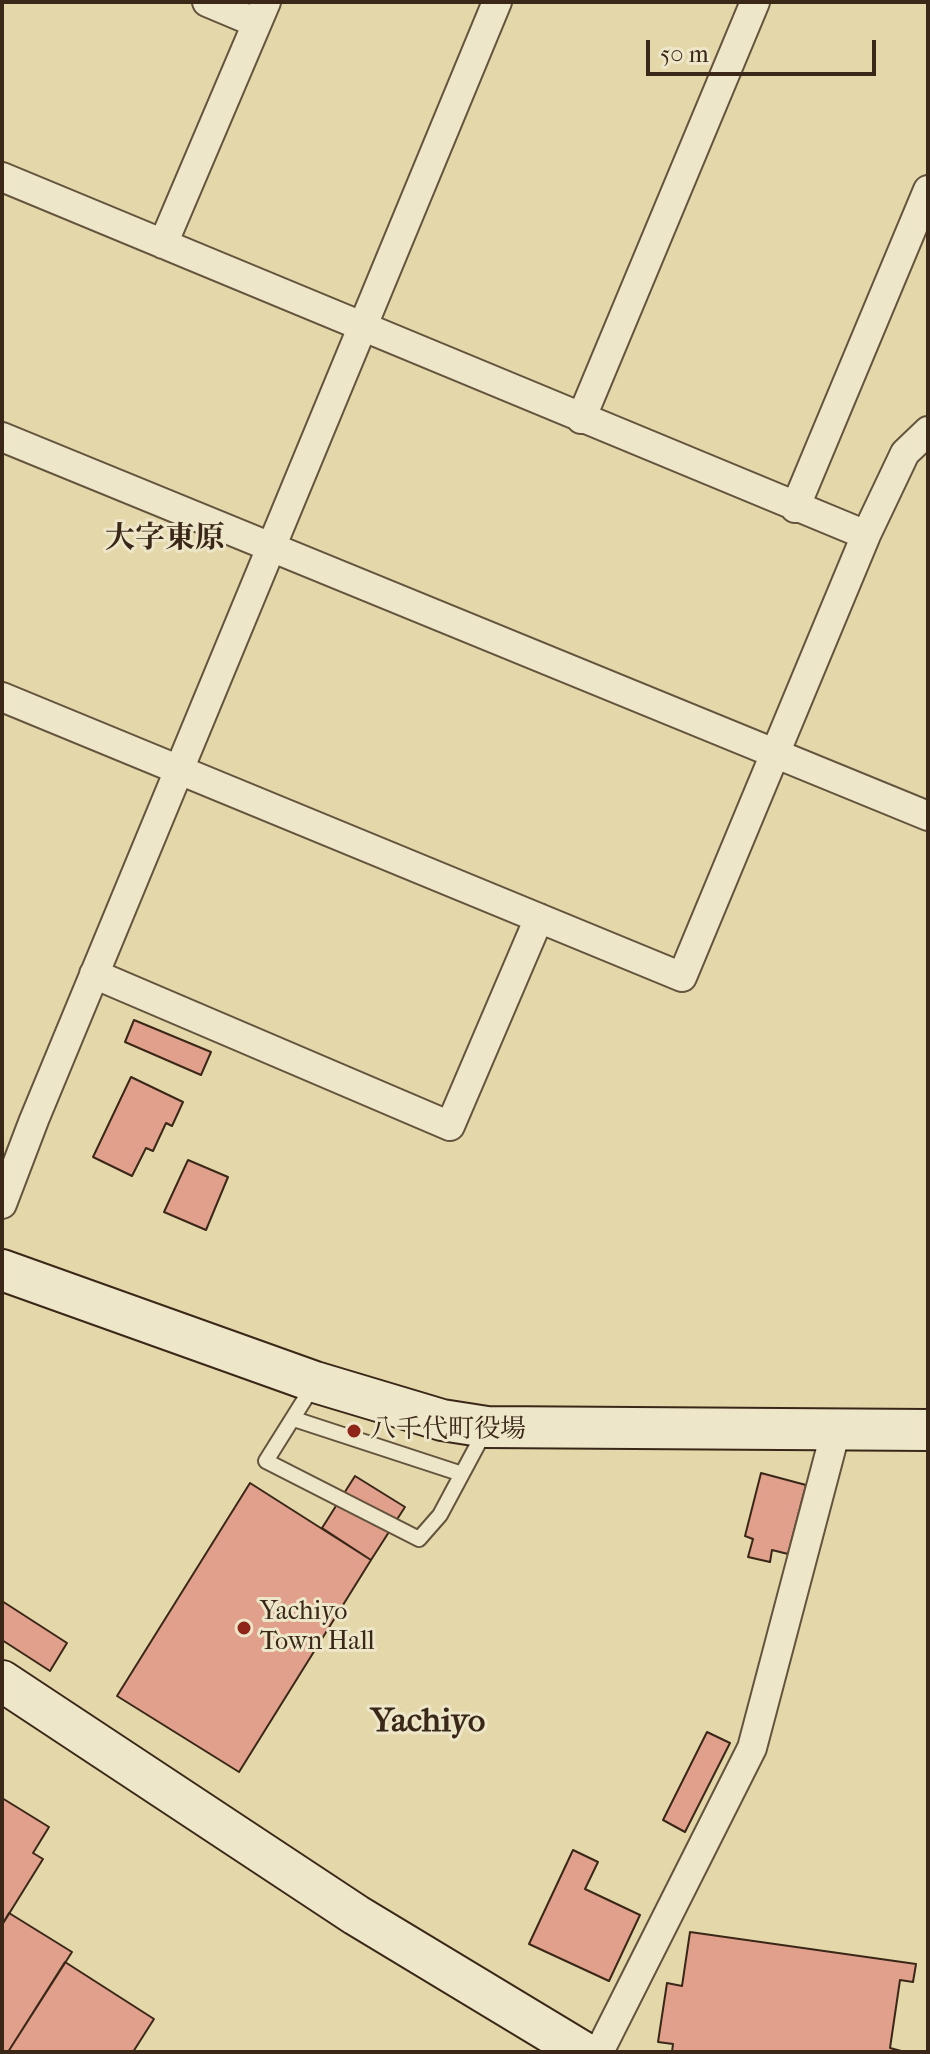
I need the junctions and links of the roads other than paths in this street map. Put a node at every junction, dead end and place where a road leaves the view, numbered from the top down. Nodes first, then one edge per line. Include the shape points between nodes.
1 (207, 2) edge
2 (497, 2) edge
3 (755, 2) edge
4 (262, 12) edge
5 (2, 177) edge
6 (928, 190) edge
7 (163, 244) junction
8 (363, 326) junction
9 (581, 419) junction
10 (928, 431) edge
11 (2, 437) edge
12 (795, 508) junction
13 (866, 535) junction
14 (272, 547) junction
15 (2, 697) edge
16 (775, 754) junction
17 (180, 768) junction
18 (928, 816) edge
19 (539, 918) junction
20 (94, 974) junction
21 (2, 1204) edge
22 (2, 1270) edge
23 (315, 1382) junction
24 (294, 1419) junction
25 (487, 1427) junction
26 (836, 1430) junction
27 (928, 1430) edge
28 (462, 1474) junction
29 (2, 1681) edge
30 (583, 2052) edge
31 (599, 2052) edge

1 - 4 street
2 - 8 street
3 - 9 street
4 - 7 street
5 - 7 street
6 - 12 street
7 - 8 street
8 - 9 street
8 - 14 street
9 - 12 street
10 - 13 street via 905,453
11 - 14 street
12 - 13 street
13 - 16 street
14 - 16 street
14 - 17 street
15 - 17 street
16 - 18 street
16 - 19 street via 682,977
17 - 19 street
17 - 20 street
19 - 20 street via 450,1126
20 - 21 street
22 - 23 street
23 - 24 lane
23 - 25 street via 442,1420
24 - 28 lane
24 - 28 lane via 266,1461 419,1539 440,1515
25 - 26 street
25 - 28 lane
26 - 27 street
26 - 31 street via 752,1748
29 - 30 street via 356,1915

